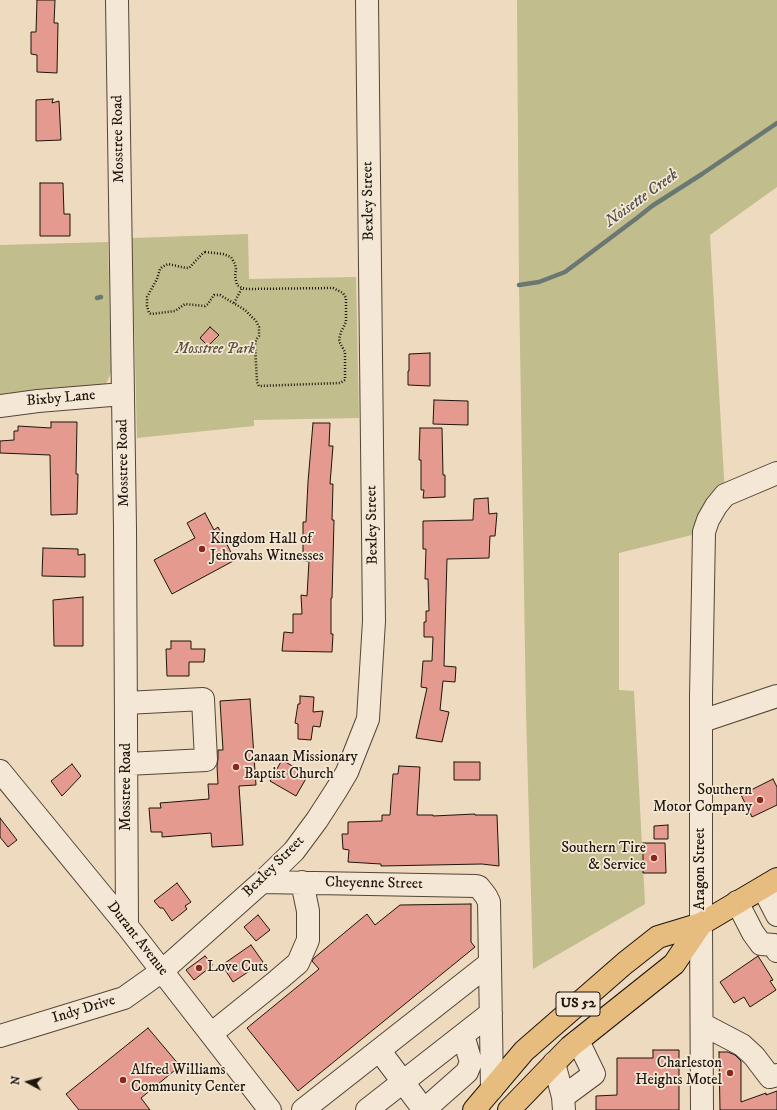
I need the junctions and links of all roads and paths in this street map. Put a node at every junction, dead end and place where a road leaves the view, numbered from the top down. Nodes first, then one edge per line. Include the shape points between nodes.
1 (116, 0) edge
2 (366, 0) edge
3 (242, 288) junction
4 (234, 303) junction
5 (123, 394) junction
6 (0, 406) edge
7 (777, 472) edge
8 (777, 696) edge
9 (126, 703) junction
10 (702, 721) junction
11 (127, 764) junction
12 (0, 771) edge
13 (262, 882) junction
14 (302, 882) junction
15 (770, 883) edge
16 (737, 902) junction
17 (777, 915) edge
18 (701, 924) junction
19 (127, 926) junction
20 (776, 946) edge
21 (490, 963) junction
22 (162, 971) junction
23 (491, 1013) junction
24 (702, 1024) junction
25 (211, 1034) junction
26 (463, 1035) junction
27 (0, 1036) edge
28 (578, 1041) junction
29 (379, 1050) junction
30 (554, 1063) junction
31 (777, 1075) edge
32 (403, 1082) junction
33 (492, 1089) junction
34 (564, 1104) edge
35 (270, 1110) edge
36 (303, 1110) edge
37 (367, 1110) edge
38 (424, 1110) edge
39 (474, 1110) edge
40 (509, 1110) edge
41 (702, 1110) edge

1 - 5 street, Mosstree Road
2 - 13 street, Bexley Street via 374,621 368,719 347,772 317,820 294,851
3 - 4 path
3 - 4 path via 237,285 235,264 231,257 203,252 190,268 168,264 162,266 147,297 147,306 151,314 176,311 185,304 205,306 217,295
3 - 4 path via 333,288 343,293 346,298 346,322 339,339 345,352 345,380 340,383 260,386 257,382 255,345 259,336 258,327 256,321 245,310
5 - 6 street, Bixby Lane
5 - 9 street, Mosstree Road
7 - 10 street, Aragon Street via 725,495 708,520 704,532
8 - 10 street
9 - 11 street, Mosstree Road
9 - 11 street via 203,699 206,760
10 - 18 street, Aragon Street
11 - 19 street, Mosstree Road
12 - 19 street, Durant Avenue
13 - 14 street, Cheyenne Street
13 - 22 street, Bexley Street
14 - 21 street, Cheyenne Street via 479,887 489,902
14 - 25 street via 308,911 308,940 298,963
15 - 16 main road, US 52
15 - 17 street
16 - 18 main road, US 52
16 - 20 street via 761,944
18 - 24 street, Aragon Street
18 - 28 main road, US 52 via 674,964
18 - 33 main road, US 52 via 658,938 625,963 524,1051
19 - 22 street, Durant Avenue
21 - 23 street
21 - 29 street
22 - 25 street, Durant Avenue
22 - 27 street, Indy Drive via 124,998
23 - 26 street
23 - 33 street
24 - 31 street via 742,1045 770,1077
24 - 41 street, Aragon Street
25 - 35 street, Durant Avenue
26 - 32 street
26 - 38 street via 471,1062 468,1072
28 - 30 main road, US 52
28 - 34 street via 594,1074
29 - 32 street
29 - 36 street
30 - 34 street
30 - 40 main road, US 52
32 - 37 street
32 - 38 street
33 - 39 main road, US 52

